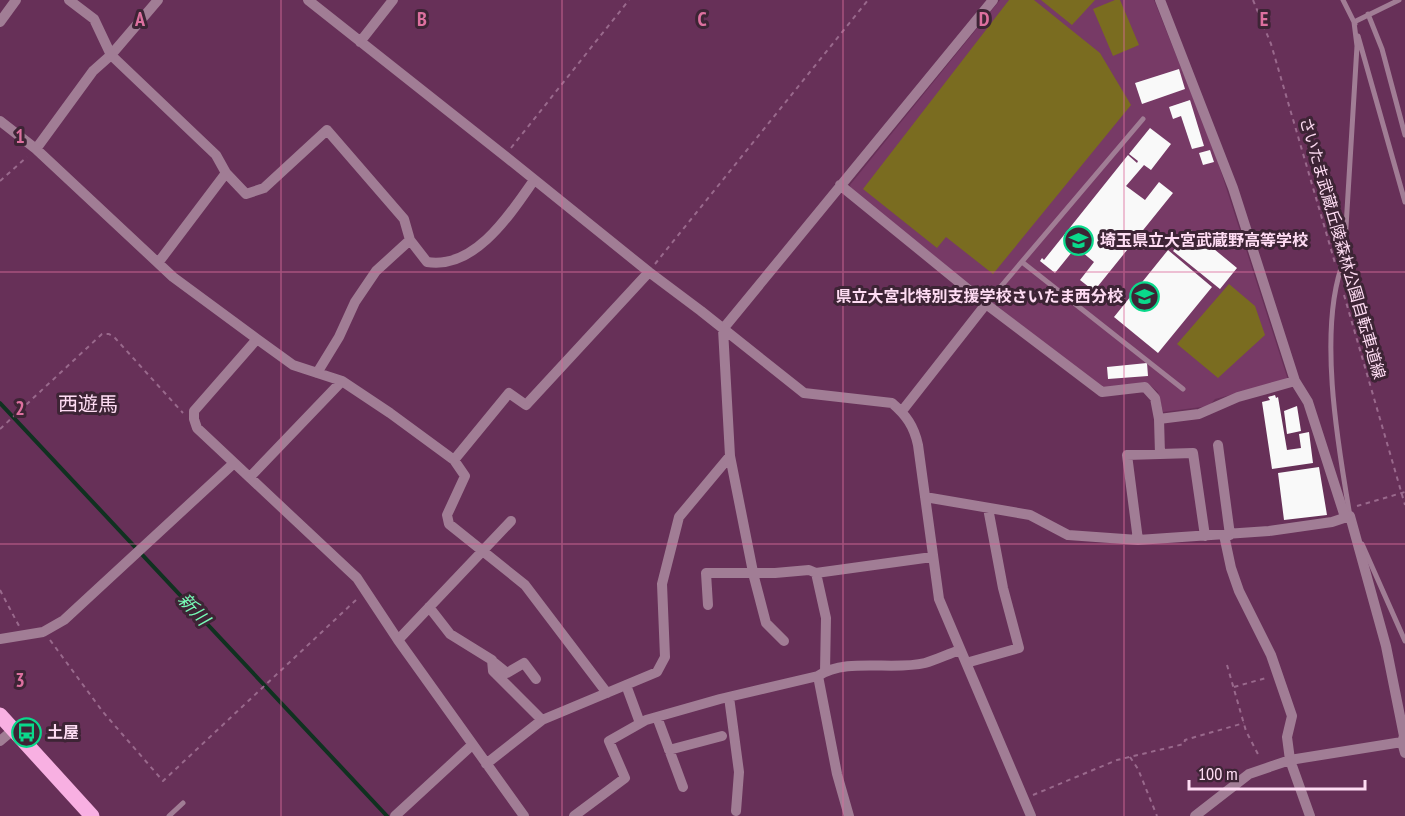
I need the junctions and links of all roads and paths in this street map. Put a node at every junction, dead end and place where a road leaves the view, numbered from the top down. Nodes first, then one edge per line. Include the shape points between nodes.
1 (16, 0) edge
2 (69, 0) edge
3 (158, 0) edge
4 (308, 0) edge
5 (393, 0) edge
6 (629, 0) edge
7 (868, 0) edge
8 (993, 0) edge
9 (1160, 0) edge
10 (1253, 0) edge
11 (1343, 0) edge
12 (1400, 0) edge
13 (1368, 14) junction
14 (0, 22) edge
15 (1354, 22) junction
16 (360, 42) junction
17 (111, 55) junction
18 (1143, 119) dead end
19 (0, 121) edge
20 (1405, 135) edge
21 (36, 149) junction
22 (505, 156) junction
23 (226, 172) junction
24 (534, 180) junction
25 (0, 181) edge
26 (840, 185) junction
27 (1405, 202) edge
28 (410, 240) junction
29 (1022, 262) junction
30 (158, 263) junction
31 (649, 272) junction
32 (1338, 276) junction
33 (986, 304) junction
34 (723, 328) junction
35 (257, 339) junction
36 (317, 373) junction
37 (342, 381) junction
38 (1295, 381) junction
39 (1183, 389) dead end
40 (902, 411) junction
41 (1159, 419) junction
42 (197, 428) junction
43 (0, 429) edge
44 (1218, 445) dead end
45 (1160, 454) junction
46 (730, 456) junction
47 (454, 460) junction
48 (234, 463) junction
49 (250, 477) junction
50 (1403, 493) edge
51 (925, 497) junction
52 (1405, 505) edge
53 (988, 508) junction
54 (1348, 514) junction
55 (511, 521) dead end
56 (1227, 535) junction
57 (1205, 536) junction
58 (1138, 540) junction
59 (483, 550) junction
60 (932, 556) junction
61 (753, 572) junction
62 (816, 573) junction
63 (0, 590) edge
64 (366, 591) junction
65 (708, 605) dead end
66 (429, 607) junction
67 (43, 632) junction
68 (25, 636) junction
69 (0, 639) edge
70 (398, 640) junction
71 (784, 641) dead end
72 (1405, 641) edge
73 (960, 650) junction
74 (492, 660) junction
75 (966, 663) junction
76 (1227, 665) dead end
77 (821, 674) junction
78 (1278, 674) junction
79 (536, 679) dead end
80 (626, 685) junction
81 (1234, 687) junction
82 (607, 693) junction
83 (729, 697) junction
84 (0, 716) edge
85 (657, 717) junction
86 (542, 720) junction
87 (640, 723) junction
88 (1244, 723) junction
89 (13, 730) junction
90 (722, 736) dead end
91 (0, 741) edge
92 (1402, 742) junction
93 (472, 745) junction
94 (669, 750) junction
95 (1405, 753) edge
96 (1130, 757) junction
97 (1288, 761) junction
98 (486, 764) junction
99 (1266, 769) junction
100 (683, 787) dead end
101 (1023, 800) junction
102 (183, 803) dead end
103 (736, 811) dead end
104 (86, 814) edge
105 (169, 816) edge
106 (395, 816) edge
107 (524, 816) edge
108 (574, 816) edge
109 (849, 816) edge
110 (1031, 816) edge
111 (1157, 816) edge
112 (1195, 816) edge
113 (1304, 816) edge
114 (1310, 816) edge

1 - 14 street
2 - 17 street via 94,19
3 - 17 street
4 - 16 street
5 - 16 street
6 - 22 path
7 - 31 path
8 - 26 street
9 - 38 street via 1233,189
10 - 32 path, さいたま武蔵丘陵森林公園自転車道線 via 1273,51
11 - 15 lane
12 - 13 lane
13 - 15 lane
13 - 20 lane via 1382,49
15 - 27 lane
15 - 32 lane via 1357,46 1344,260
16 - 22 street
17 - 21 street via 93,71
17 - 23 street via 216,155
18 - 29 lane
19 - 21 street
21 - 25 path
21 - 30 street
22 - 24 street
23 - 28 street via 246,194 264,188 327,130 404,219
23 - 30 street
24 - 28 street via 504,223 459,260 428,262
24 - 31 street
26 - 33 street
26 - 34 street
28 - 36 street via 376,271
29 - 33 lane
29 - 39 lane
30 - 35 street
31 - 34 street
31 - 47 street via 526,405 509,393
32 - 50 path, さいたま武蔵丘陵森林公園自転車道線
32 - 54 lane via 1331,356
33 - 40 street
33 - 41 street via 1101,392 1145,387 1155,398
34 - 40 street via 804,393 892,403
34 - 46 street
35 - 36 street via 286,362
35 - 42 street via 194,411
36 - 37 street
37 - 47 street
37 - 49 street
38 - 41 street via 1238,397 1199,414
38 - 54 street via 1308,402
40 - 51 street via 915,430
41 - 45 street
42 - 43 path via 109,334 102,334
42 - 48 street
44 - 56 street
45 - 57 street via 1193,453
45 - 58 street via 1127,455
46 - 61 street
46 - 80 street via 678,517 662,584 665,657 657,672
47 - 59 street via 465,476 447,515 449,524
48 - 49 street
48 - 67 street via 58,625
49 - 64 street
50 - 52 path, さいたま武蔵丘陵森林公園自転車道線
50 - 54 path
51 - 53 street
51 - 60 street
53 - 58 street via 1030,515 1068,535
53 - 75 street via 1019,648
54 - 56 street via 1332,522
54 - 72 lane
54 - 92 street via 1386,646
55 - 59 street
56 - 57 street
56 - 78 street via 1231,568 1239,591
57 - 58 street
59 - 66 street
59 - 82 street via 525,585
60 - 62 street
60 - 73 street via 939,599
61 - 62 street
61 - 65 street via 706,573
61 - 71 street via 766,623
62 - 77 street via 826,618
63 - 68 path
64 - 67 path via 163,782
64 - 70 street
66 - 70 street
66 - 74 street via 450,634
67 - 68 street
68 - 69 street
70 - 93 street
73 - 75 street
73 - 77 street via 924,664 846,667
74 - 79 street via 507,673 524,663
74 - 86 street via 493,670
75 - 101 street
76 - 81 path
77 - 83 street
77 - 109 street via 837,774
78 - 81 path
78 - 97 street via 1292,716 1287,737
80 - 82 street
80 - 87 street
81 - 88 path
82 - 86 street
83 - 85 street
83 - 103 street via 739,772
84 - 89 main road
85 - 87 street
85 - 94 street
86 - 98 street
87 - 108 street via 609,741 626,778
88 - 96 path
88 - 99 path
89 - 91 street
89 - 104 main road
90 - 94 street
92 - 95 street
92 - 97 street
93 - 98 street
93 - 106 street
94 - 100 street
96 - 101 path
96 - 111 path
97 - 99 street
97 - 113 street
97 - 114 street
98 - 107 street
99 - 112 street via 1249,774
101 - 110 street
102 - 105 lane

